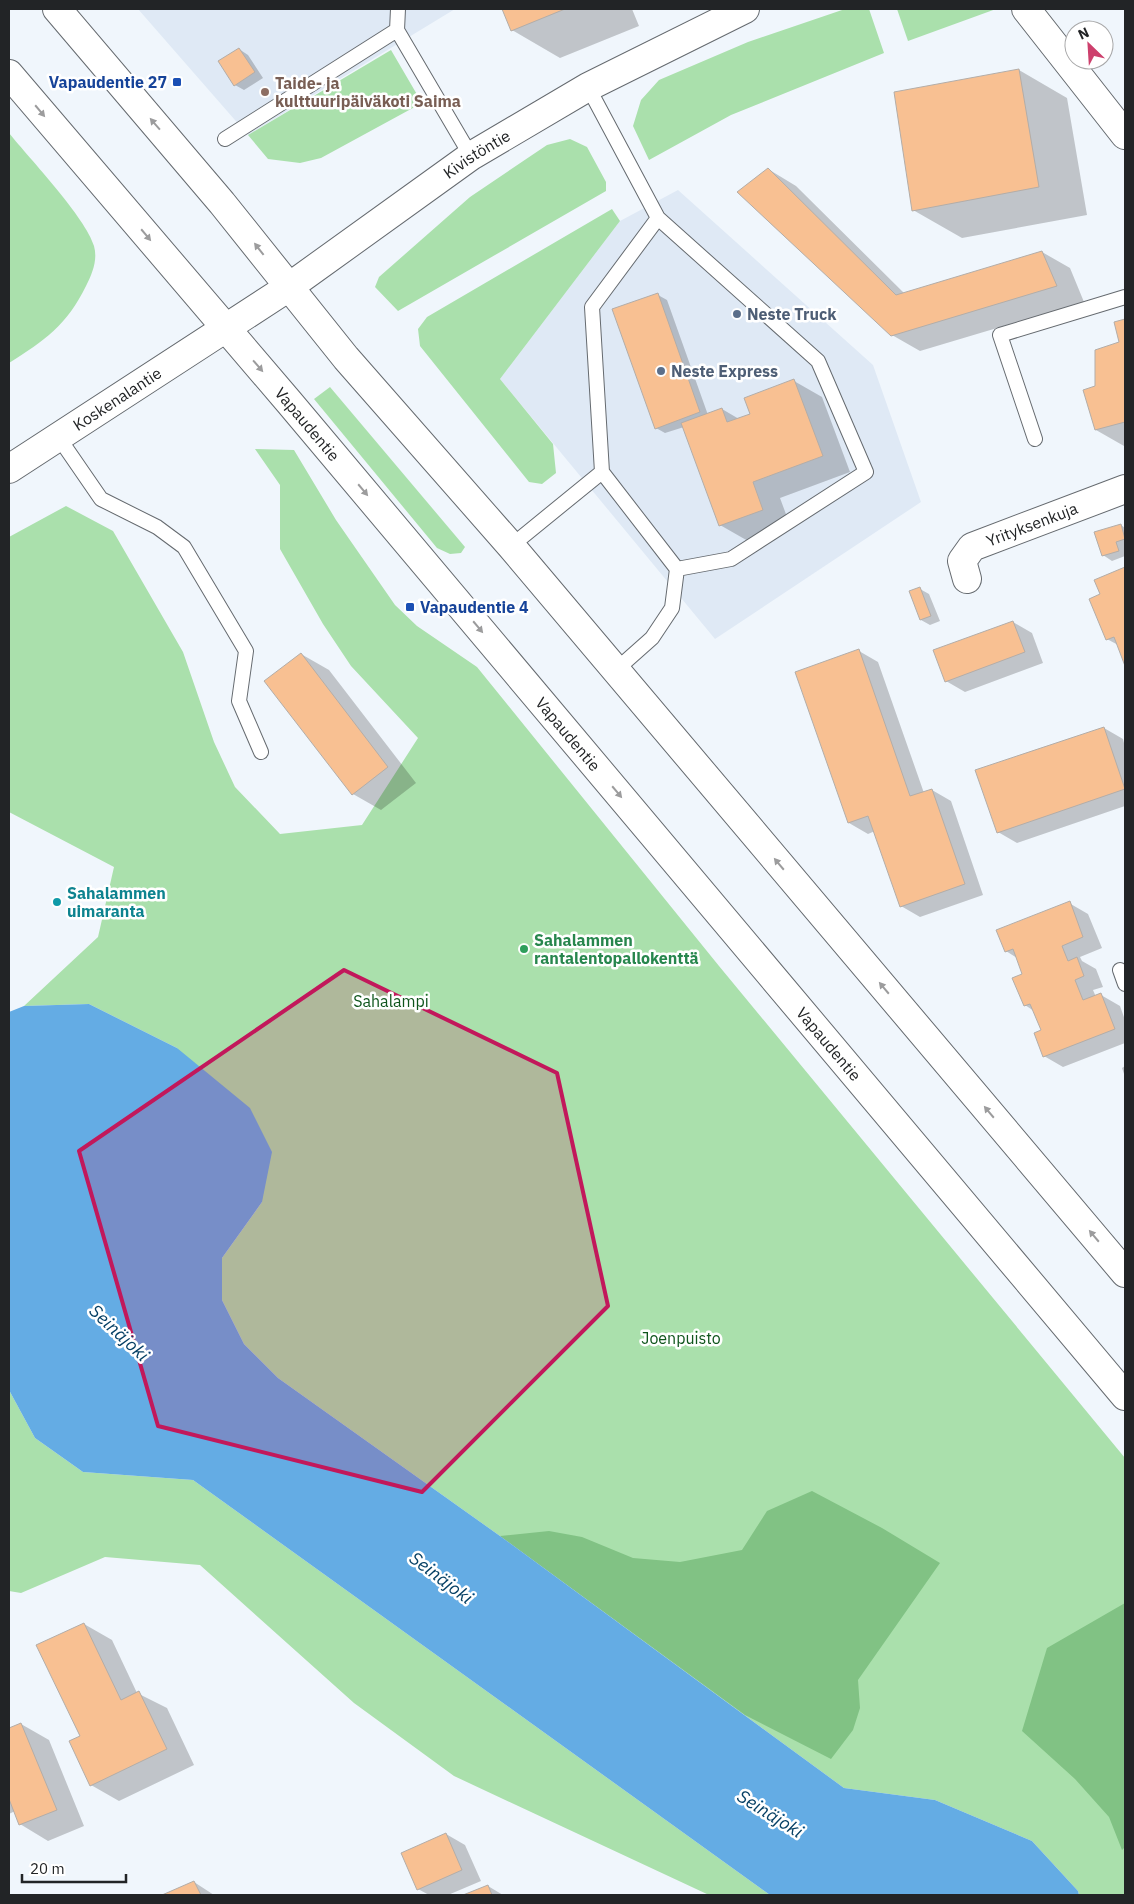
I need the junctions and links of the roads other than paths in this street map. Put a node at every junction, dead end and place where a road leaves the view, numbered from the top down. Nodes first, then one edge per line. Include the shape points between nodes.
1 (57, 9) edge
2 (398, 9) edge
3 (745, 9) edge
4 (1026, 9) edge
5 (397, 30) junction
6 (9, 74) edge
7 (588, 88) junction
8 (1125, 135) edge
9 (225, 139) dead end
10 (471, 156) junction
11 (658, 218) junction
12 (289, 287) junction
13 (1125, 297) edge
14 (226, 329) junction
15 (59, 438) junction
16 (1035, 439) dead end
17 (9, 470) edge
18 (602, 472) junction
19 (1125, 489) edge
20 (511, 546) junction
21 (677, 570) junction
22 (967, 579) dead end
23 (616, 670) junction
24 (261, 752) dead end
25 (1125, 1274) edge
26 (1125, 1396) edge

12 -> 1 main road via 222,202
2 - 5 lane
3 - 7 main road, Kivistöntie
4 - 8 main road
5 - 9 lane
5 - 10 lane
6 -> 14 main road, Vapaudentie
7 - 10 main road, Kivistöntie
7 - 11 lane
10 - 12 main road, Kivistöntie
11 - 18 lane via 592,307
11 - 21 lane via 818,361 866,472 732,559
12 - 14 main road, Kivistöntie
12 - 20 main road via 346,358
13 - 16 lane via 1000,335
14 - 15 main road, Koskenalantie
14 -> 26 main road, Vapaudentie
15 - 17 main road, Koskenalantie
15 - 24 lane via 101,499 157,528 184,547 246,650 239,701
18 - 20 lane
18 - 21 lane
19 - 22 main road, Yrityksenkuja via 972,546 962,561
20 - 23 main road
21 - 23 lane via 672,608 652,638
25 -> 23 main road

